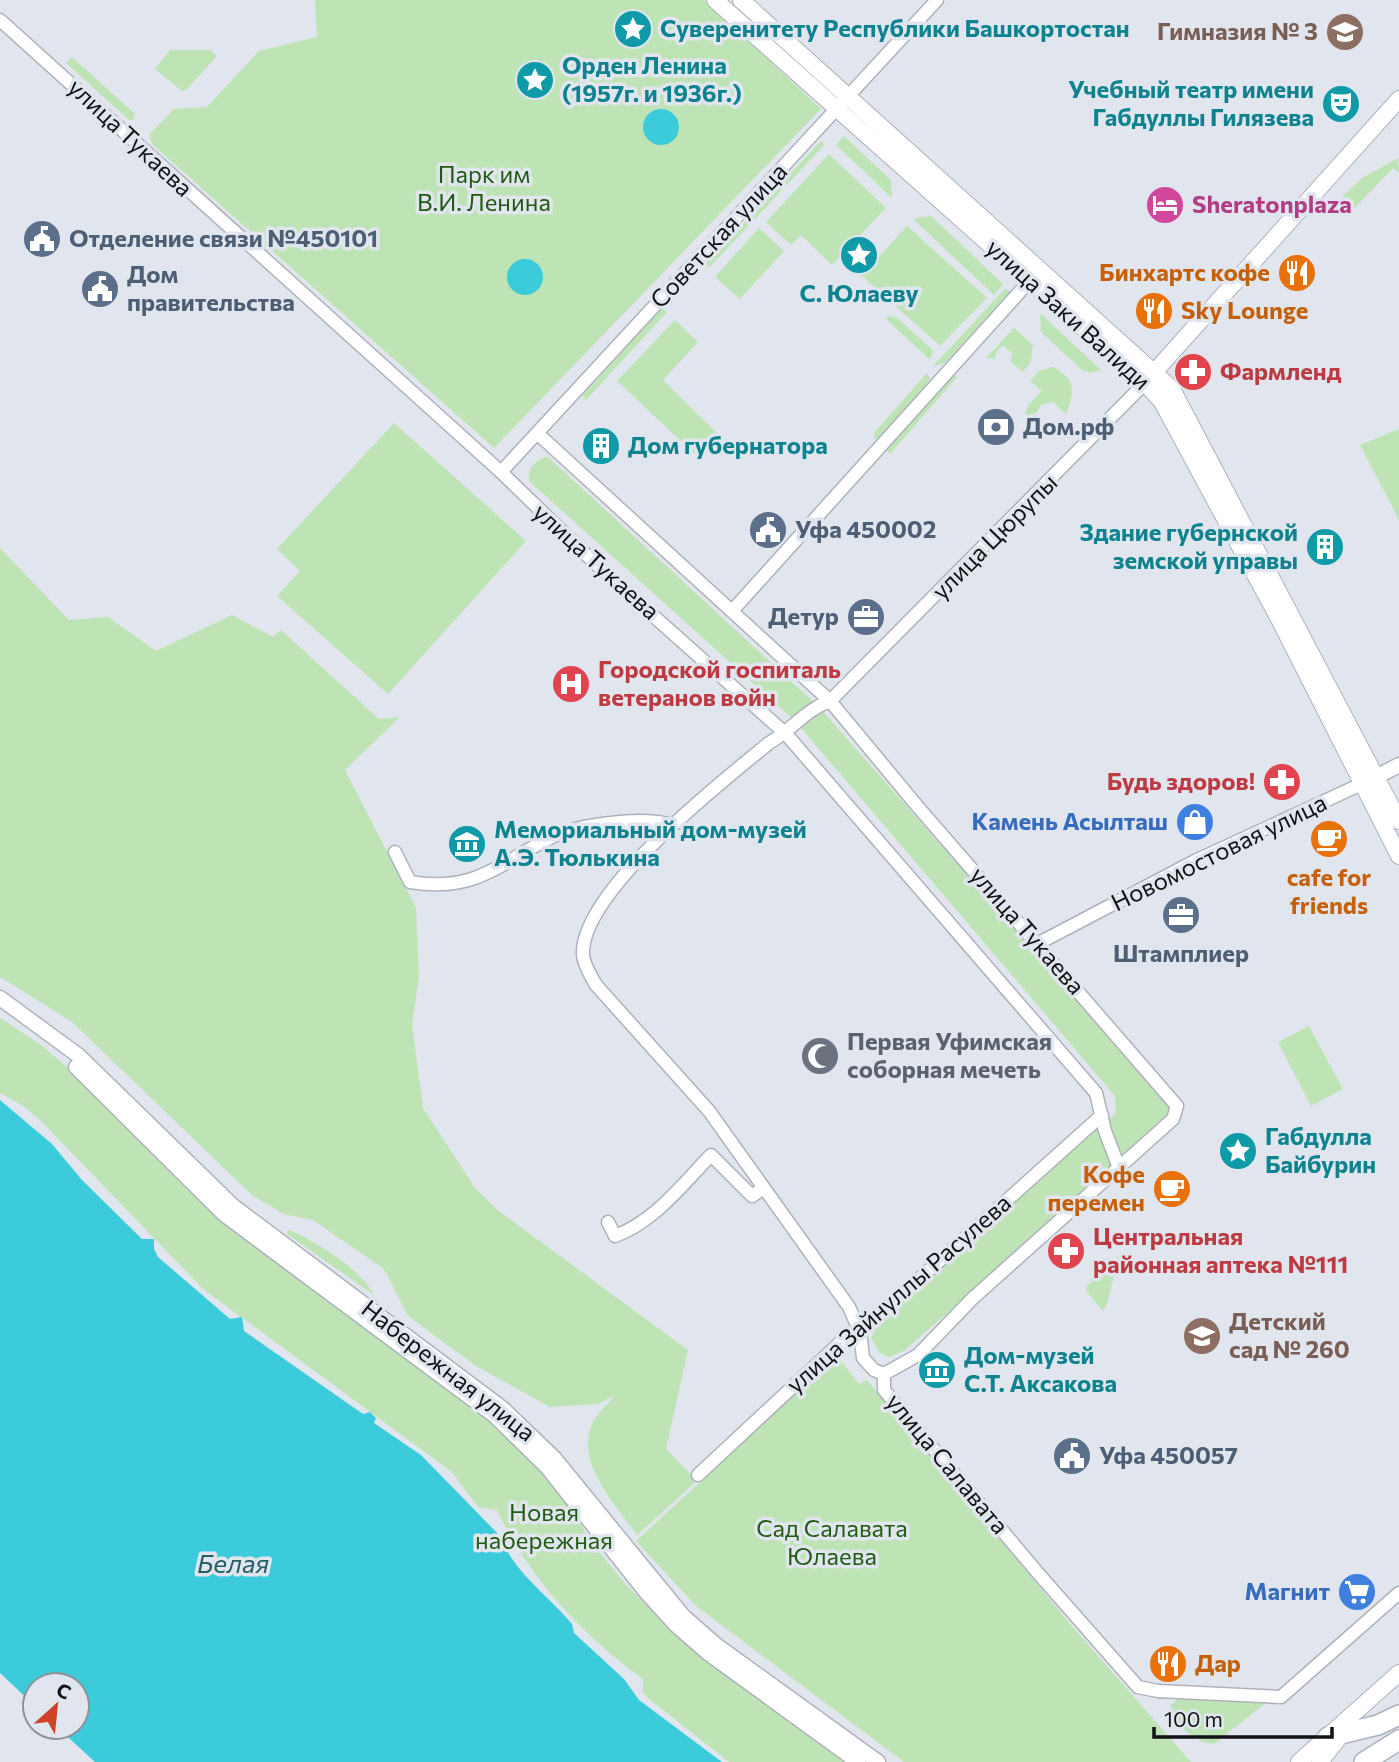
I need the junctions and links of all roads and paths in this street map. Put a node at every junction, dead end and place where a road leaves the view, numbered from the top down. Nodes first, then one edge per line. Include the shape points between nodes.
1 (715, 0) edge
2 (741, 0) edge
3 (937, 0) edge
4 (0, 20) edge
5 (848, 97) junction
6 (1399, 99) edge
7 (837, 109) junction
8 (1035, 275) junction
9 (1150, 377) junction
10 (537, 433) junction
11 (501, 472) junction
12 (732, 611) junction
13 (830, 701) junction
14 (786, 734) junction
15 (1399, 765) edge
16 (1369, 780) junction
17 (1399, 821) edge
18 (672, 825) junction
19 (395, 852) dead end
20 (1399, 856) edge
21 (1039, 943) junction
22 (583, 955) joint
23 (0, 998) edge
24 (0, 1009) edge
25 (1178, 1113) joint
26 (1102, 1115) junction
27 (1118, 1166) junction
28 (762, 1189) junction
29 (608, 1222) dead end
30 (860, 1332) junction
31 (884, 1374) junction
32 (698, 1475) dead end
33 (1399, 1593) edge
34 (1399, 1673) edge
35 (1399, 1715) edge
36 (1334, 1736) junction
37 (1399, 1740) edge
38 (1399, 1753) edge
39 (858, 1762) edge
40 (878, 1762) edge
41 (1299, 1762) edge
42 (1320, 1762) edge
43 (1364, 1762) edge
44 (1387, 1762) edge

1 - 7 main road, улица Заки Валиди
2 - 5 main road, улица Заки Валиди
3 - 5 street, Советская улица
4 - 11 street, улица Тукаева
5 - 7 street, Советская улица
5 - 8 main road, улица Заки Валиди
6 - 9 main road, улица Цюрупы
7 - 8 main road, улица Заки Валиди
7 - 10 street, Советская улица
8 - 9 main road, улица Заки Валиди
8 - 12 street
9 - 13 street, улица Цюрупы
9 - 16 main road, улица Заки Валиди
10 - 11 street, Советская улица
10 - 12 street, улица Тукаева
11 - 14 street, улица Тукаева via 603,571
12 - 13 street, улица Тукаева
13 - 14 street, улица Цюрупы via 812,708
13 - 21 street, улица Тукаева
14 - 18 street, улица Цюрупы via 760,750
14 - 26 street, улица Тукаева via 1096,1093
15 - 16 street, Новомостовая улица
16 - 17 main road, улица Заки Валиди
16 - 20 main road, улица Заки Валиди
16 - 21 street, Новомостовая улица via 1195,861
18 - 19 street via 648,821 566,832 460,884 410,881
18 - 22 street, улица Цюрупы via 628,871 598,912
21 - 25 street, улица Тукаева via 1172,1098
22 - 28 street, улица Салавата via 596,985 709,1111
23 - 40 street, Набережная улица via 79,1056 233,1206 502,1408 554,1458 683,1616
24 - 39 street, Набережная улица via 77,1067 225,1215 495,1416 547,1467 676,1625
25 - 27 street, улица Зайнуллы Расулева
26 - 27 street, улица Тукаева
26 - 30 street, улица Зайнуллы Расулева
27 - 31 street, улица Зайнуллы Расулева via 918,1354
28 - 29 street via 752,1196 711,1155 662,1206 626,1232 615,1236
28 - 30 street, улица Салавата via 849,1307
30 - 31 street, улица Салавата via 863,1358
30 - 32 street, улица Зайнуллы Расулева via 843,1340
31 - 33 street, улица Салавата via 884,1391 1138,1687 1281,1697
34 - 36 main road
35 - 36 main road
36 - 41 main road
36 - 42 main road
37 - 43 main road
38 - 44 main road

